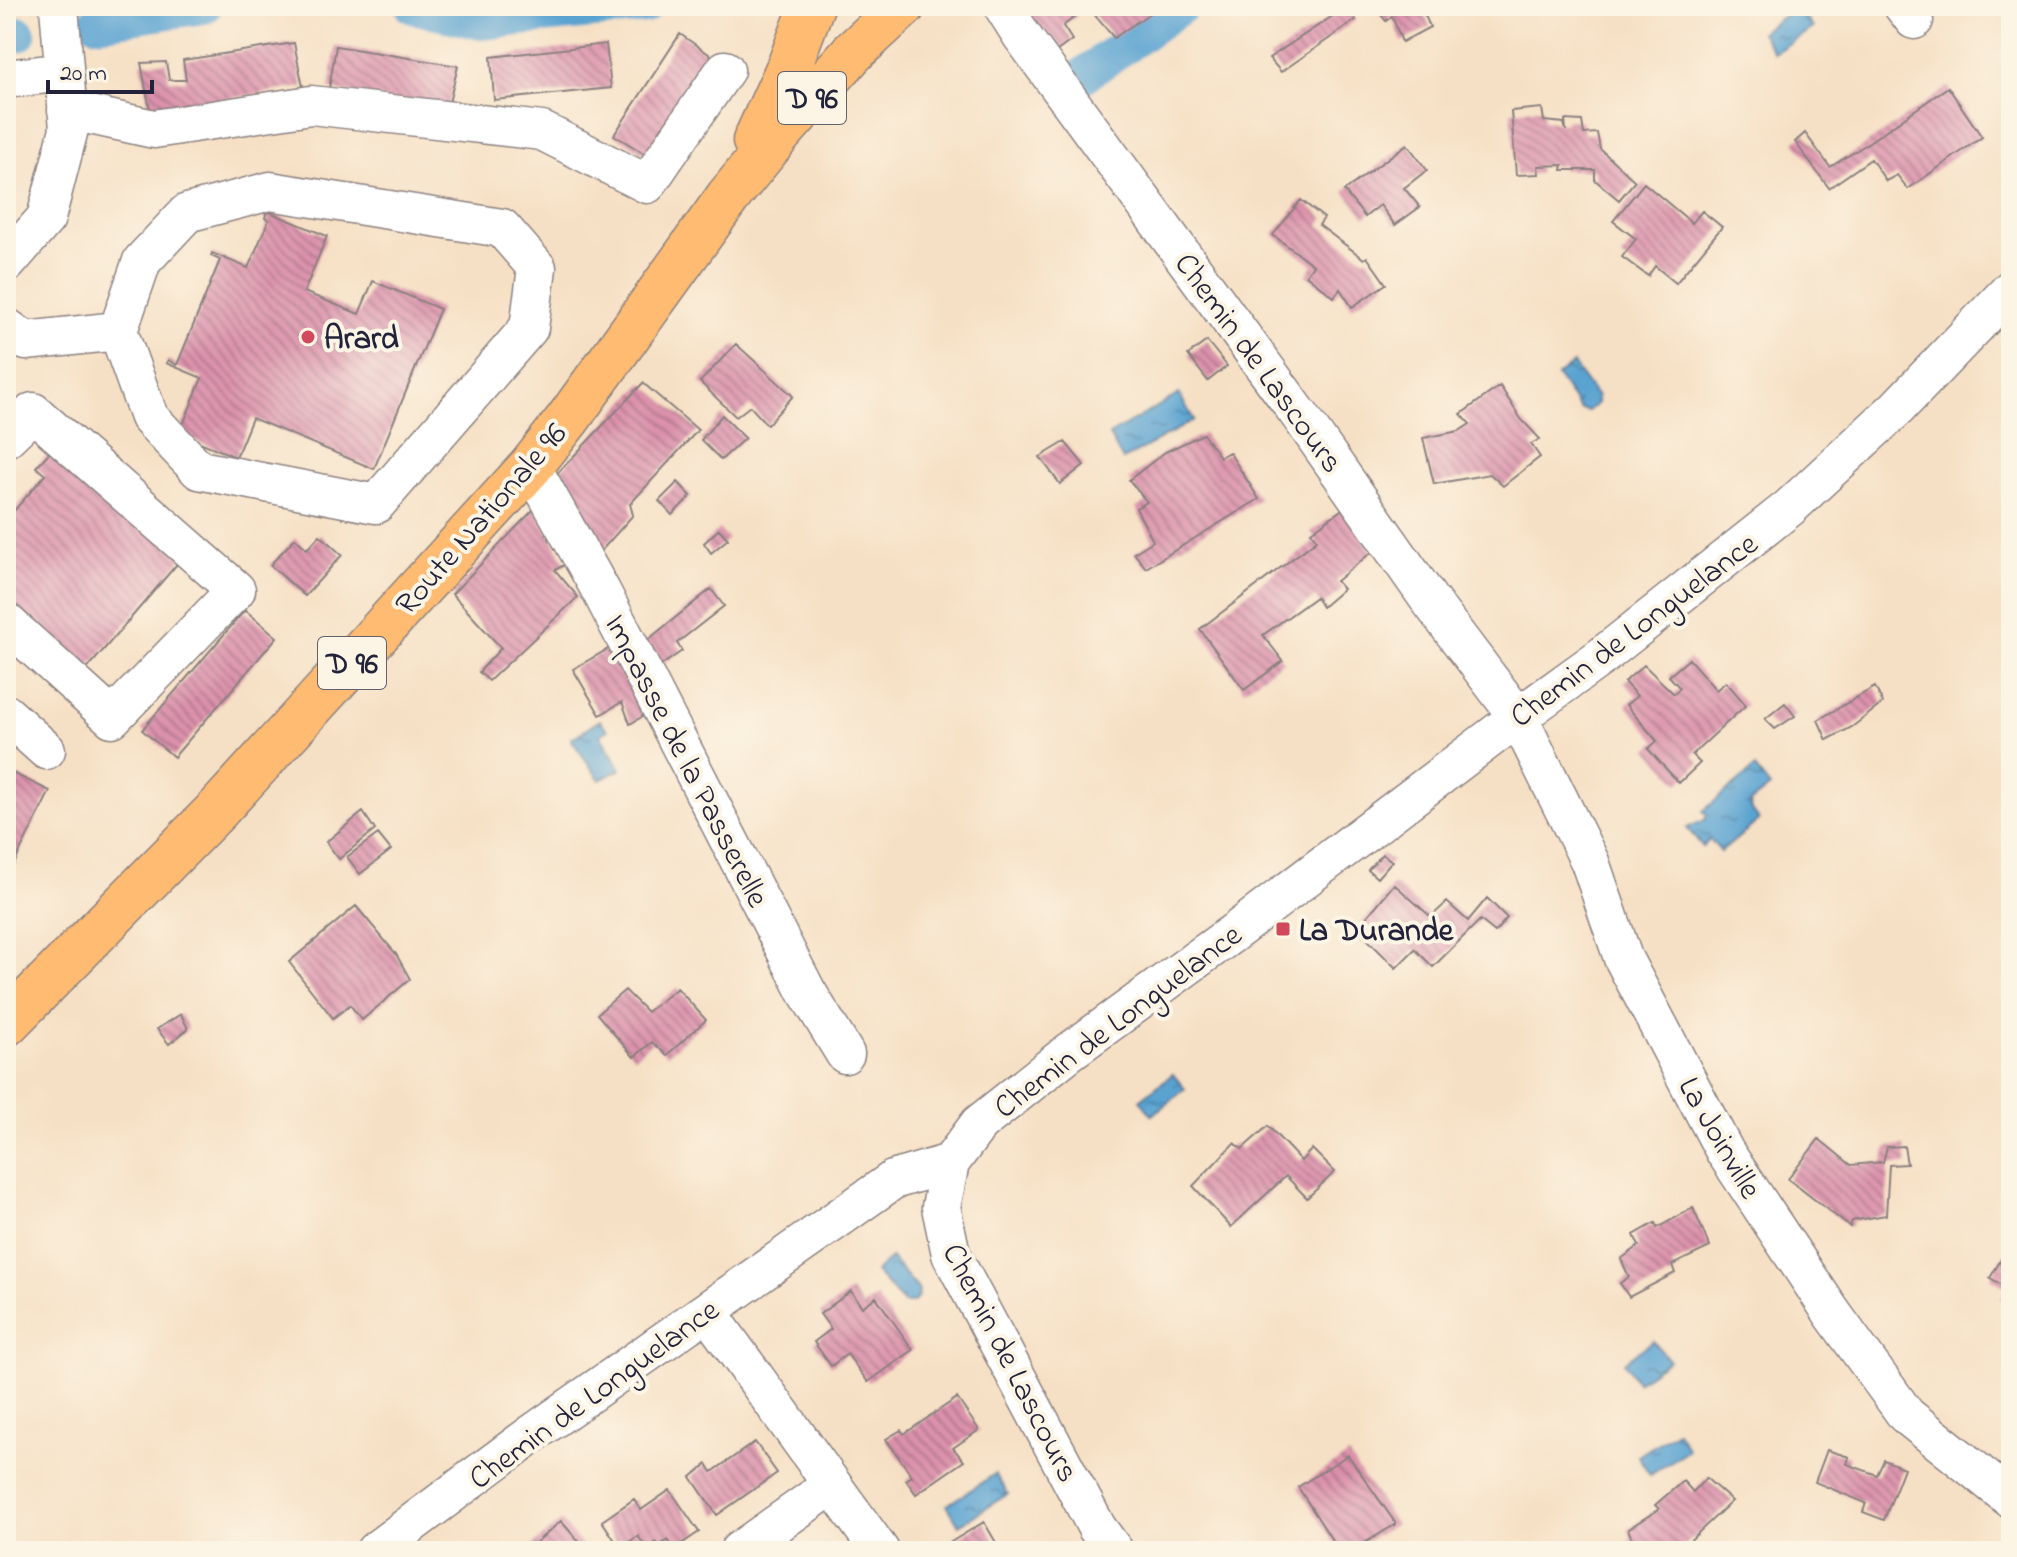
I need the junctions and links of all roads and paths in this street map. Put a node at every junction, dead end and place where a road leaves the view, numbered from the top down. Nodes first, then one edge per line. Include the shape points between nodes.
1 (59, 6) edge
2 (812, 6) edge
3 (903, 6) edge
4 (1003, 6) edge
5 (725, 70) dead end
6 (64, 72) junction
7 (6, 79) edge
8 (67, 110) junction
9 (728, 197) junction
10 (6, 264) edge
11 (2011, 289) edge
12 (6, 327) edge
13 (118, 331) junction
14 (6, 438) edge
15 (531, 466) junction
16 (6, 622) edge
17 (6, 714) edge
18 (1518, 717) junction
19 (46, 750) dead end
20 (6, 1024) edge
21 (845, 1054) dead end
22 (950, 1163) junction
23 (707, 1311) junction
24 (832, 1485) junction
25 (2011, 1499) edge
26 (375, 1551) edge
27 (739, 1551) edge
28 (880, 1551) edge
29 (1114, 1551) edge

1 - 6 street
2 - 9 main road, D 96
3 - 9 main road, D 96 via 853,52
4 - 18 street, Chemin de Lascours
5 - 8 street via 647,184 542,131 311,105 154,129
6 - 7 street
6 - 8 street
8 - 10 street via 69,129 46,218
9 - 15 main road, Route Nationale 96 / D 96
11 - 18 street, Chemin de Longuelance via 1897,408 1789,508
12 - 13 street via 26,341
13 - 13 street via 149,417 199,470 376,504 529,328 537,268 502,228 270,191 187,213 142,261
14 - 16 street via 33,412 236,590 112,718
15 - 20 main road, Route Nationale 96 / D 96 via 219,808
15 - 21 street, Impasse de la Passerelle via 807,992
17 - 19 street
18 - 22 street, Chemin de Longuelance via 1068,1053 979,1124
18 - 25 street, La Joinville via 1590,862 1623,958 1725,1152 1906,1415
22 - 23 street, Chemin de Longuelance via 893,1180
22 - 29 street, Chemin de Lascours via 941,1207 951,1254
23 - 24 street
23 - 26 street, Chemin de Longuelance
24 - 27 street
24 - 28 street

